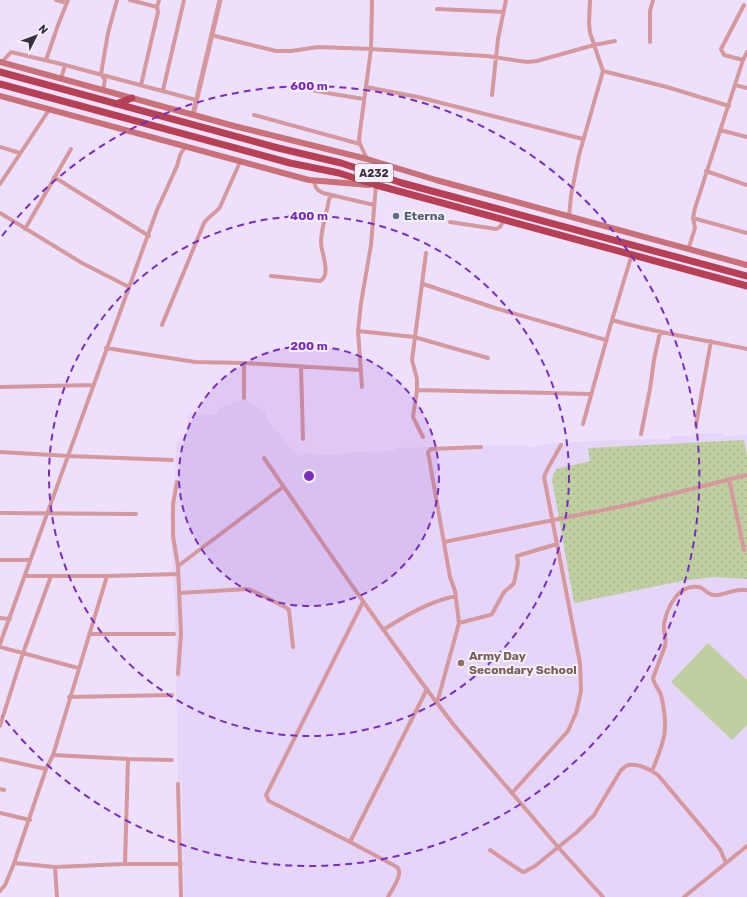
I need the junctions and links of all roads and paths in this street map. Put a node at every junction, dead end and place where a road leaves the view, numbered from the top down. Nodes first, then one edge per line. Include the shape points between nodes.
1 (56, 0) edge
2 (118, 0) edge
3 (130, 0) edge
4 (159, 0) edge
5 (184, 0) edge
6 (220, 0) edge
7 (372, 0) edge
8 (506, 0) edge
9 (590, 0) edge
10 (652, 0) edge
11 (68, 2) edge
12 (744, 5) dead end
13 (157, 7) junction
14 (437, 10) dead end
15 (504, 12) junction
16 (211, 35) junction
17 (615, 41) dead end
18 (650, 42) dead end
19 (594, 45) junction
20 (371, 49) junction
21 (747, 52) edge
22 (496, 58) junction
23 (46, 60) junction
24 (742, 60) junction
25 (1, 62) edge
26 (65, 65) junction
27 (603, 71) junction
28 (0, 72) edge
29 (101, 74) junction
30 (61, 79) junction
31 (0, 84) edge
32 (141, 85) junction
33 (735, 85) junction
34 (366, 87) junction
35 (302, 88) dead end
36 (747, 88) edge
37 (103, 90) junction
38 (163, 90) junction
39 (492, 95) dead end
40 (0, 96) edge
41 (132, 98) junction
42 (364, 99) junction
43 (196, 100) junction
44 (116, 104) junction
45 (729, 106) junction
46 (49, 110) junction
47 (193, 115) junction
48 (254, 115) dead end
49 (720, 130) junction
50 (747, 136) edge
51 (583, 139) junction
52 (360, 144) junction
53 (0, 147) edge
54 (185, 147) junction
55 (71, 149) dead end
56 (20, 153) junction
57 (367, 159) junction
58 (240, 162) junction
59 (706, 171) junction
60 (54, 177) junction
61 (314, 180) junction
62 (0, 184) edge
63 (376, 185) junction
64 (747, 185) edge
65 (330, 195) junction
66 (374, 205) junction
67 (0, 213) edge
68 (569, 217) junction
69 (693, 218) junction
70 (504, 220) junction
71 (450, 222) dead end
72 (25, 229) junction
73 (747, 233) edge
74 (148, 236) junction
75 (688, 250) junction
76 (426, 253) dead end
77 (632, 254) junction
78 (747, 265) edge
79 (271, 276) dead end
80 (747, 276) edge
81 (423, 284) junction
82 (747, 286) edge
83 (130, 287) junction
84 (612, 320) junction
85 (162, 325) dead end
86 (358, 331) junction
87 (660, 332) junction
88 (414, 337) junction
89 (606, 340) junction
90 (711, 341) junction
91 (106, 348) junction
92 (747, 349) edge
93 (488, 358) dead end
94 (244, 363) junction
95 (301, 367) junction
96 (360, 370) junction
97 (93, 385) junction
98 (0, 387) edge
99 (362, 387) dead end
100 (417, 390) junction
101 (591, 394) junction
102 (244, 398) dead end
103 (583, 424) dead end
104 (696, 425) dead end
105 (641, 434) dead end
106 (423, 438) dead end
107 (303, 439) dead end
108 (561, 445) dead end
109 (481, 447) dead end
110 (0, 452) edge
111 (68, 456) junction
112 (264, 458) dead end
113 (172, 460) dead end
114 (747, 475) edge
115 (729, 479) junction
116 (177, 482) dead end
117 (283, 487) junction
118 (0, 513) edge
119 (47, 514) junction
120 (136, 514) dead end
121 (553, 520) junction
122 (444, 542) junction
123 (557, 544) junction
124 (744, 550) dead end
125 (0, 560) edge
126 (30, 560) junction
127 (178, 566) junction
128 (178, 574) junction
129 (25, 576) junction
130 (51, 576) junction
131 (107, 576) junction
132 (747, 590) edge
133 (179, 593) junction
134 (456, 596) junction
135 (364, 602) junction
136 (0, 618) edge
137 (10, 619) junction
138 (459, 623) junction
139 (383, 630) junction
140 (89, 634) junction
141 (174, 634) dead end
142 (0, 645) edge
143 (293, 647) dead end
144 (23, 653) junction
145 (78, 668) junction
146 (178, 674) dead end
147 (427, 689) junction
148 (172, 695) dead end
149 (69, 697) junction
150 (437, 703) junction
151 (0, 726) edge
152 (53, 755) junction
153 (0, 759) edge
154 (128, 759) junction
155 (172, 760) dead end
156 (46, 769) junction
157 (652, 771) junction
158 (178, 784) dead end
159 (512, 793) junction
160 (0, 813) edge
161 (30, 820) junction
162 (350, 842) junction
163 (747, 846) edge
164 (558, 847) junction
165 (490, 850) dead end
166 (14, 862) junction
167 (125, 864) junction
168 (181, 864) junction
169 (726, 864) junction
170 (55, 867) junction
171 (0, 891) edge
172 (56, 897) edge
173 (181, 897) edge
174 (388, 897) edge
175 (603, 897) edge
176 (684, 897) edge

1 - 11 street
2 - 29 street via 108,33
3 - 13 street
4 - 13 street
5 - 38 street
6 - 16 street
7 - 20 street
8 - 15 street
9 - 19 street via 589,23
10 - 18 street
11 - 23 street
12 - 24 street via 721,49 724,55
13 - 32 street
14 - 15 street
15 - 22 street
16 - 20 street via 276,51 318,47
16 - 43 street
17 - 19 street
19 - 22 street via 537,61
19 - 27 street
20 - 22 street
20 - 34 street
21 - 24 street
22 - 39 street
23 - 25 street via 11,52
23 - 26 street
24 - 33 street
25 - 30 main road
26 - 29 street
26 - 30 street
27 - 45 street
27 - 51 street
28 - 44 highway, A232
29 - 32 street
29 - 37 street via 105,80
30 - 37 main road
31 - 63 highway, A232
32 - 38 street
33 - 36 street
33 - 45 street
34 - 42 street
34 - 51 street via 418,97
35 - 42 street
37 - 41 main road
38 - 43 street
40 - 46 main road
41 - 44 highway
41 - 47 main road
42 - 52 street
43 - 47 street
44 - 80 highway, A232 via 341,163 402,183
45 - 49 street
46 - 54 main road
46 - 56 street
47 - 57 main road
48 - 52 street
49 - 50 street
49 - 59 street
51 - 68 street
52 - 57 street
53 - 56 street
54 - 58 main road
54 - 74 street
55 - 60 street
56 - 62 street
57 - 68 main road
58 - 61 main road
58 - 85 street via 218,211 204,223
59 - 64 street
59 - 69 street
60 - 72 street
60 - 74 street
61 - 63 main road
61 - 65 street via 318,190
63 - 66 street
63 - 70 highway, A232
65 - 66 street
65 - 79 street via 321,242 326,276 320,280
66 - 86 street via 371,245
67 - 72 street
68 - 75 main road
69 - 73 street
69 - 75 street via 695,228
70 - 71 street via 496,229
70 - 77 highway, A232
72 - 83 street via 82,263
74 - 83 street
75 - 78 main road
76 - 81 street
77 - 82 highway, A232
77 - 84 street
81 - 88 street
81 - 89 street
83 - 91 street
84 - 87 street
84 - 89 street
86 - 88 street
86 - 96 street
87 - 90 street
87 - 105 street
88 - 93 street
88 - 100 street via 412,360
89 - 101 street
90 - 92 street
90 - 104 street
91 - 94 street via 195,362
91 - 97 street
94 - 95 street
94 - 102 street
95 - 96 street
95 - 107 street
96 - 99 street
97 - 98 street
97 - 111 street
100 - 101 street
100 - 106 street via 413,417
101 - 103 street
108 - 121 street via 544,477
109 - 122 street via 431,449 428,452
110 - 111 street
111 - 113 street
111 - 119 street
112 - 117 street
114 - 115 street
115 - 121 street via 628,505
115 - 124 street
116 - 127 street via 173,504
117 - 127 street
117 - 135 street
118 - 119 street
119 - 120 street
119 - 126 street
121 - 122 street
121 - 123 street
122 - 134 street
123 - 138 street via 517,556 514,583 504,592 492,614
123 - 159 street via 580,663 581,691 576,713 568,731
125 - 126 street
126 - 129 street
127 - 128 street
128 - 131 street
128 - 133 street
129 - 130 street
129 - 137 street
130 - 131 street
130 - 144 street
131 - 140 street
132 - 157 street via 737,589 719,596 712,595 702,588 691,587 672,601 664,625 667,640 653,678 660,694 665,725 664,742
133 - 143 street via 246,589 253,591 289,610
133 - 146 street via 181,634
134 - 138 street
134 - 139 street via 444,598 401,618
135 - 139 street
135 - 162 street via 266,795 269,801
136 - 137 street
137 - 142 street
138 - 150 street
139 - 147 street
140 - 141 street
140 - 145 street
142 - 144 street
144 - 145 street
144 - 151 street
145 - 149 street
147 - 150 street
147 - 162 street
148 - 149 street
149 - 152 street
150 - 159 street
152 - 154 street
152 - 156 street
153 - 156 street
154 - 155 street
154 - 167 street
156 - 161 street
157 - 164 street via 638,765 627,766 621,770 594,816
157 - 169 street via 720,849
158 - 168 street
159 - 164 street
160 - 161 street
161 - 166 street
162 - 174 street via 399,869 400,874
163 - 169 street
164 - 165 street via 524,872
164 - 175 street
166 - 170 street
166 - 171 street via 5,886
167 - 168 street
167 - 170 street
168 - 173 street
169 - 176 street
170 - 172 street

